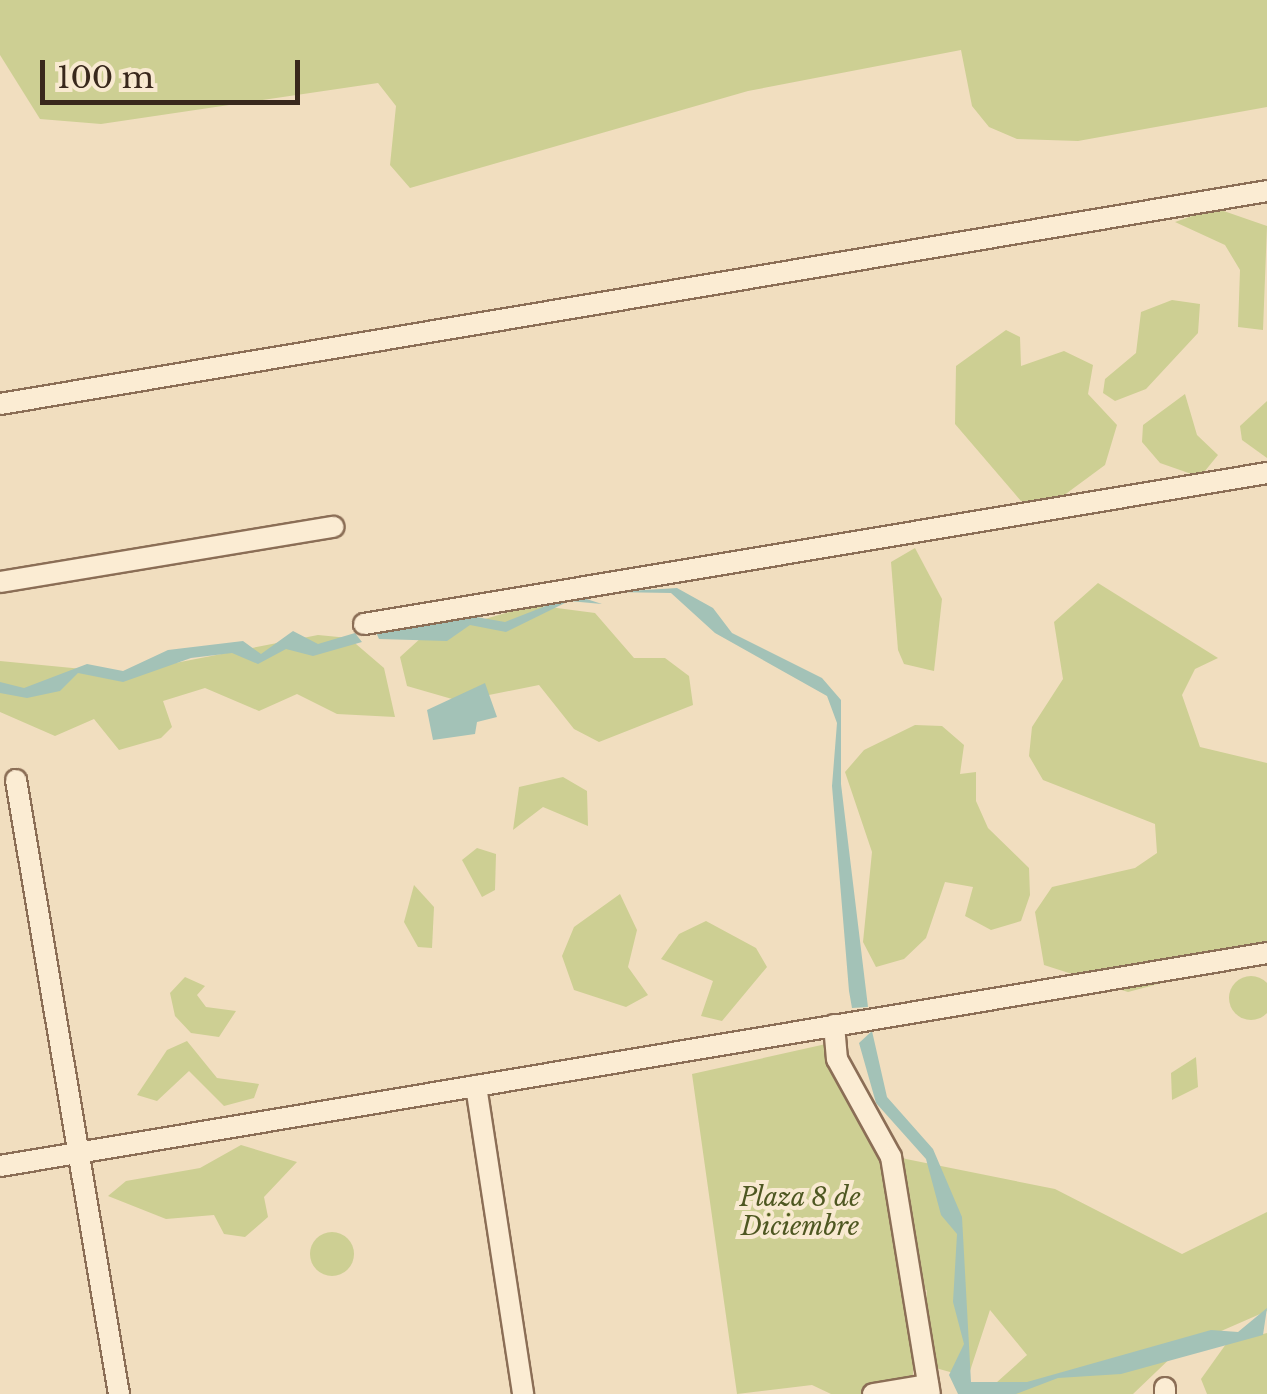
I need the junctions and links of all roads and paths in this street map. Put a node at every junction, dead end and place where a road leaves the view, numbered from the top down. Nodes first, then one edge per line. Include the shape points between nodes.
1 (1267, 192) edge
2 (0, 404) edge
3 (1267, 473) edge
4 (333, 528) dead end
5 (0, 582) edge
6 (364, 624) dead end
7 (16, 780) dead end
8 (1267, 953) edge
9 (834, 1025) junction
10 (476, 1086) junction
11 (77, 1153) junction
12 (0, 1166) edge
13 (928, 1390) edge
14 (119, 1394) edge
15 (522, 1394) edge
16 (873, 1394) edge

1 - 2 street
3 - 6 street
4 - 5 street
7 - 11 street
8 - 9 street
9 - 10 street
9 - 13 street via 838,1058 891,1157
10 - 11 street
10 - 15 street
11 - 12 street
11 - 14 street
13 - 16 street

